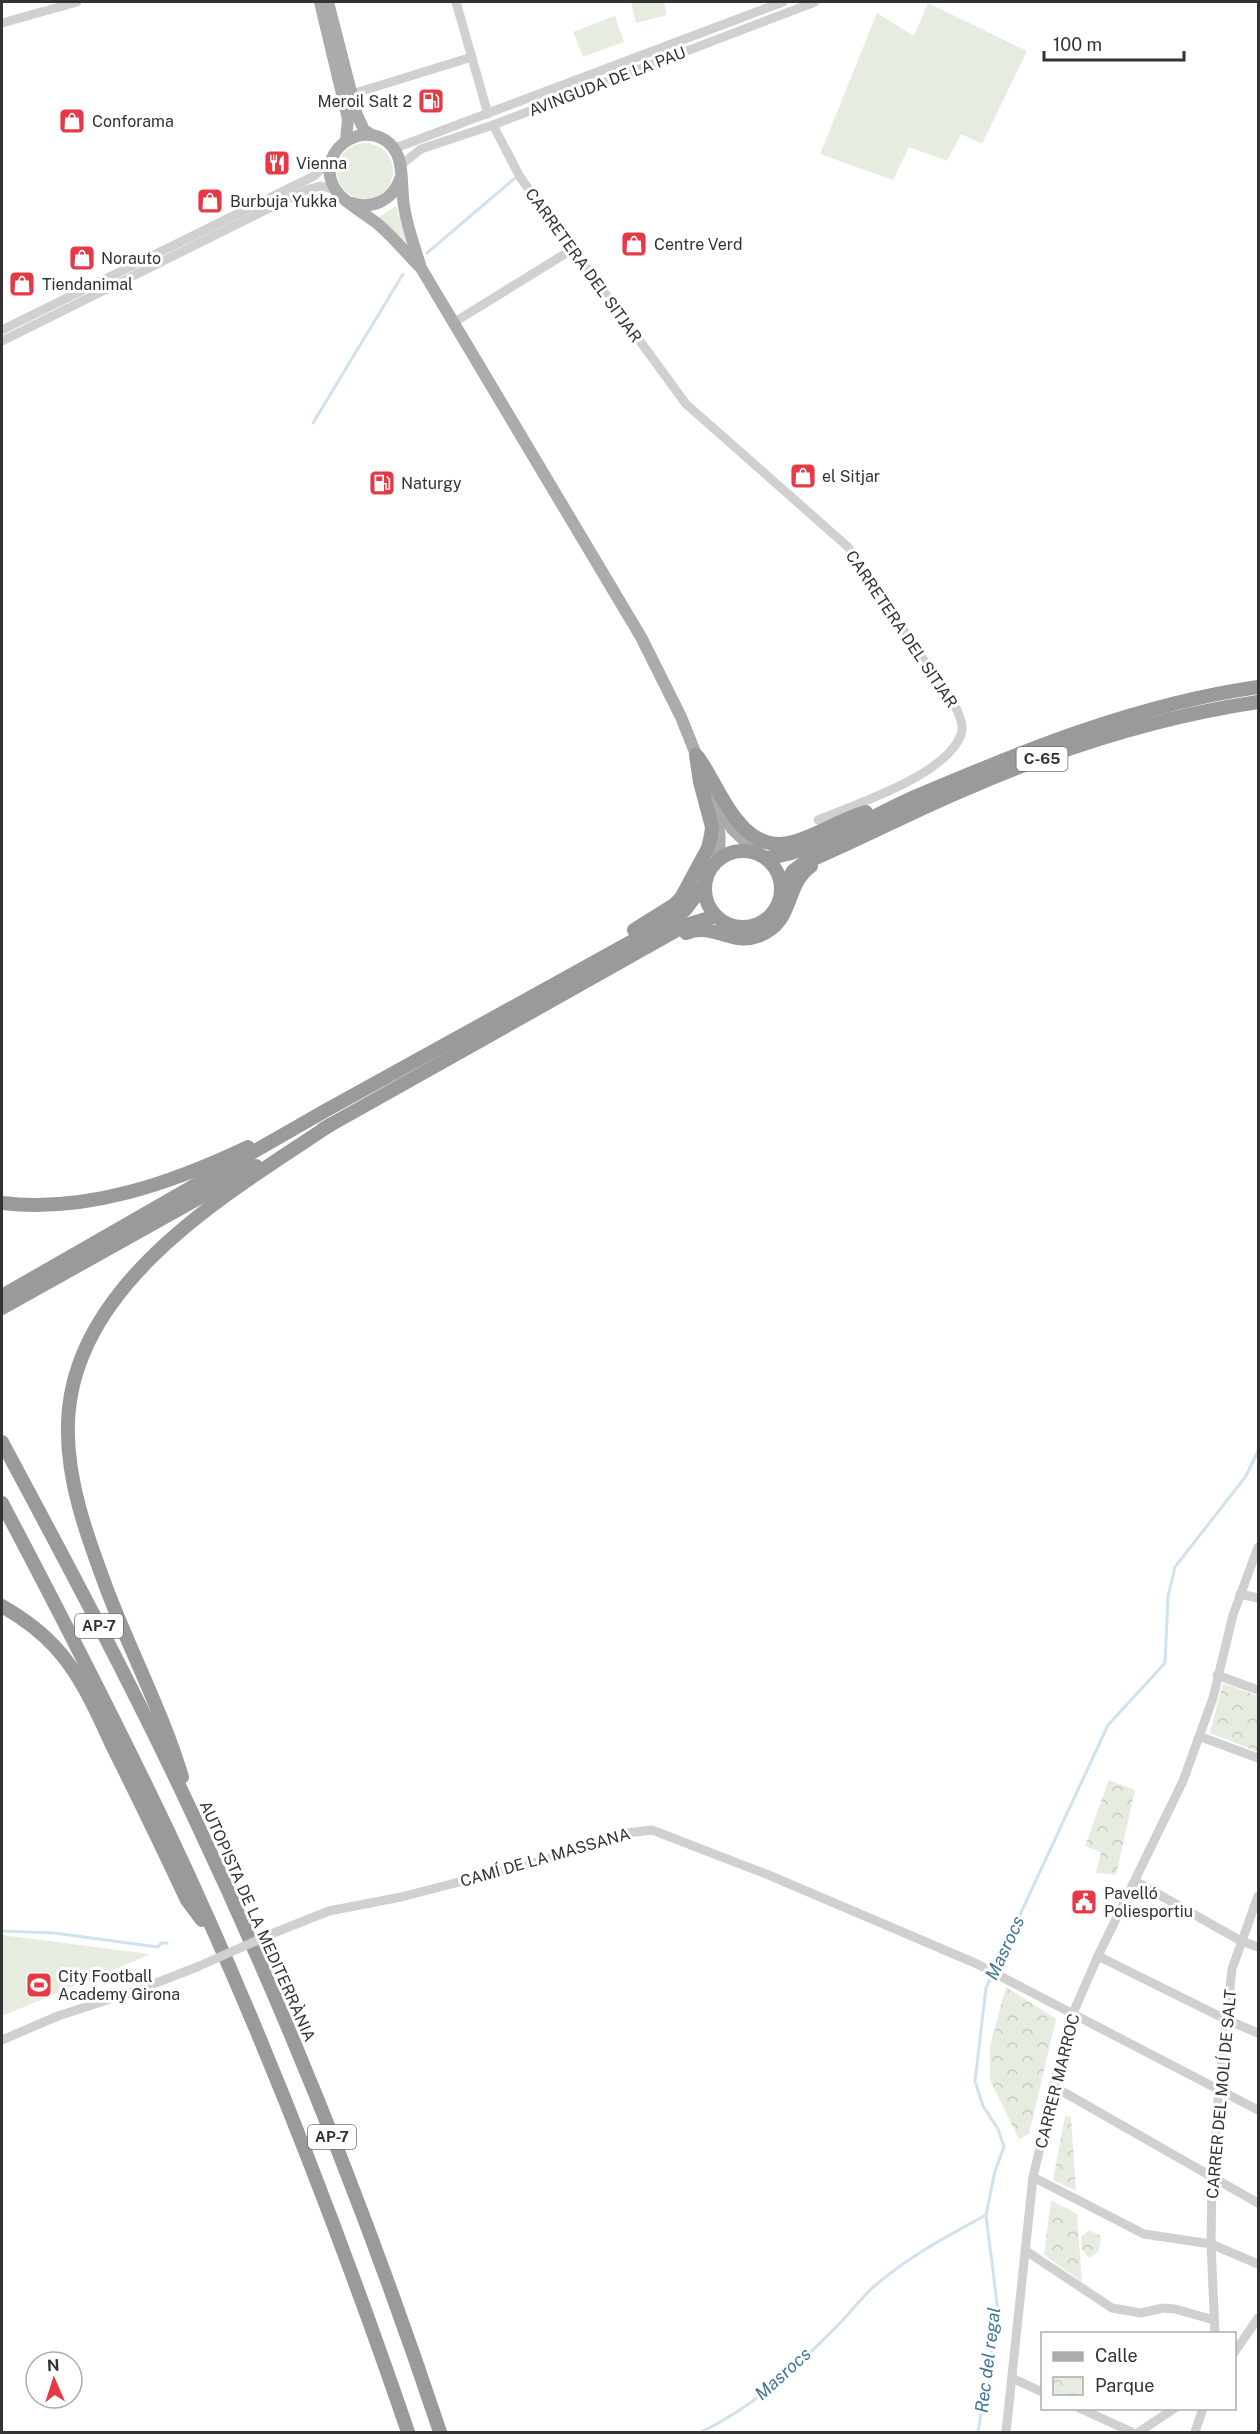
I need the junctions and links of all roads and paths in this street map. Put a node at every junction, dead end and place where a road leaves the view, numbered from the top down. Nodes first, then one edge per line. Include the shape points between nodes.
1 (77, 2) edge
2 (320, 2) edge
3 (328, 2) edge
4 (456, 2) edge
5 (783, 2) edge
6 (815, 2) edge
7 (2, 23) edge
8 (472, 57) junction
9 (352, 94) junction
10 (488, 114) junction
11 (493, 125) junction
12 (372, 135) junction
13 (346, 140) junction
14 (393, 147) junction
15 (331, 160) junction
16 (401, 165) junction
17 (400, 178) junction
18 (336, 190) junction
19 (350, 202) junction
20 (573, 249) junction
21 (421, 268) junction
22 (453, 323) junction
23 (2, 330) edge
24 (2, 341) edge
25 (1258, 687) edge
26 (1258, 702) edge
27 (696, 755) junction
28 (908, 800) junction
29 (818, 820) dead end
30 (836, 850) junction
31 (761, 855) junction
32 (717, 860) junction
33 (704, 885) junction
34 (782, 888) junction
35 (716, 916) junction
36 (640, 951) junction
37 (577, 971) junction
38 (327, 1119) junction
39 (2, 1203) edge
40 (2, 1296) edge
41 (2, 1308) edge
42 (2, 1442) edge
43 (2, 1503) edge
44 (1258, 1547) edge
45 (1240, 1594) junction
46 (1258, 1598) edge
47 (2, 1606) edge
48 (1217, 1675) junction
49 (1258, 1690) edge
50 (1200, 1737) junction
51 (1258, 1758) edge
52 (192, 1813) junction
53 (1135, 1881) junction
54 (1258, 1896) edge
55 (217, 1940) junction
56 (1241, 1941) junction
57 (1258, 1947) edge
58 (1098, 1956) junction
59 (1073, 2013) junction
60 (1227, 2020) junction
61 (1258, 2033) edge
62 (2, 2040) edge
63 (1053, 2086) junction
64 (1219, 2088) junction
65 (1258, 2110) edge
66 (1033, 2177) junction
67 (1212, 2177) junction
68 (1258, 2203) edge
69 (1211, 2244) junction
70 (1026, 2251) junction
71 (1258, 2264) edge
72 (1258, 2318) edge
73 (1214, 2320) junction
74 (1215, 2332) edge
75 (1236, 2350) edge
76 (1012, 2378) junction
77 (1041, 2392) edge
78 (1081, 2410) edge
79 (1174, 2410) edge
80 (1201, 2413) edge
81 (408, 2433) edge
82 (440, 2433) edge
83 (1006, 2433) edge
84 (1132, 2433) edge
85 (1139, 2433) edge
86 (1195, 2433) edge

1 - 7 street
2 - 13 main road via 348,119
3 - 9 main road
4 - 8 street
5 - 10 street, AVINGUDA DE LA PAU
6 - 11 street, AVINGUDA DE LA PAU
8 - 9 street
8 - 10 street
9 - 12 main road via 360,122
10 - 14 street, AVINGUDA DE LA PAU
11 - 16 street, AVINGUDA DE LA PAU via 421,149
11 - 20 street, CARRETERA DEL SITJAR via 520,177
12 - 13 main road
12 - 14 main road
13 - 15 main road
14 - 16 main road
15 - 18 main road
15 - 23 street via 314,176
16 - 17 main road
17 - 19 main road via 392,194 381,202
17 - 21 main road via 404,209
18 - 19 main road
18 - 24 street via 321,186 306,190
19 - 21 main road
20 - 22 street
20 - 29 street, CARRETERA DEL SITJAR via 686,404 848,547 957,710 963,726 960,737 939,763 913,779
21 - 22 main road
22 - 27 main road via 645,644
25 - 28 highway, C-65 via 1137,713 1015,754
26 - 30 highway, C-65 via 1186,714 1094,740 965,789
27 - 28 highway, C-65 via 738,822 764,842 791,843 858,814
27 - 31 main road via 732,829
27 - 32 main road via 719,823 721,842
27 - 37 highway via 712,827 708,848 686,892 674,905 596,953
28 - 31 highway, C-65 via 796,853
30 - 34 highway, C-65 via 804,863
30 - 36 highway, C-65 via 804,871 795,883 785,914 765,933 741,939 698,929
31 - 32 highway, C-65 via 735,851
31 - 34 highway via 777,871
32 - 33 highway
33 - 35 highway via 709,907
33 - 37 highway via 685,910 669,921
34 - 35 highway, C-65 via 773,912 758,924 739,927
35 - 36 highway via 686,925
36 - 38 highway
37 - 38 highway
38 - 39 highway via 150,1186 77,1203
38 - 40 highway
38 - 41 highway
38 - 52 highway via 197,1217 154,1255 122,1289 100,1321 73,1383 68,1442 82,1515 132,1653 171,1742
42 - 52 highway, AUTOPISTA DE LA MEDITERRÀNIA / AP-7
43 - 55 highway, AP-7 via 102,1695
44 - 45 street, CARRER MARROC
45 - 46 street
45 - 48 street, CARRER MARROC
47 - 55 highway via 44,1636 75,1674 187,1900
48 - 49 street
48 - 50 street, CARRER MARROC
50 - 51 street
50 - 53 street, CARRER MARROC
52 - 82 highway, AUTOPISTA DE LA MEDITERRÀNIA / AP-7 via 316,2095 397,2307
53 - 56 street
53 - 58 street, CARRER MARROC
54 - 56 street, CARRER DEL MOLÍ DE SALT
55 - 81 highway, AP-7 via 328,2208
56 - 57 street
56 - 60 street, CARRER DEL MOLÍ DE SALT via 1232,1969
58 - 59 street, CARRER MARROC
58 - 60 street
59 - 62 street, CAMÍ DE LA MASSANA, bridge via 975,1963 652,1830 620,1834 548,1859 401,1897 329,1911 138,1990 58,2016
59 - 63 street, CARRER MARROC
59 - 64 street, CAMÍ DE LA MASSANA
60 - 61 street
60 - 64 street, CARRER DEL MOLÍ DE SALT
63 - 66 street, CARRER MARROC
63 - 67 street
64 - 65 street, CAMÍ DE LA MASSANA
64 - 67 street, CARRER DEL MOLÍ DE SALT
66 - 69 street via 1144,2234
66 - 70 street, CARRER MARROC
67 - 68 street
67 - 69 street, CARRER DEL MOLÍ DE SALT
69 - 71 street
69 - 73 street, CARRER DEL MOLÍ DE SALT
70 - 73 street via 1112,2308 1141,2313 1175,2309
70 - 76 street, CARRER MARROC
72 - 75 street
73 - 74 street, CARRER DEL MOLÍ DE SALT
76 - 77 street
76 - 83 street, CARRER MARROC
78 - 84 street
79 - 85 street
80 - 86 street

